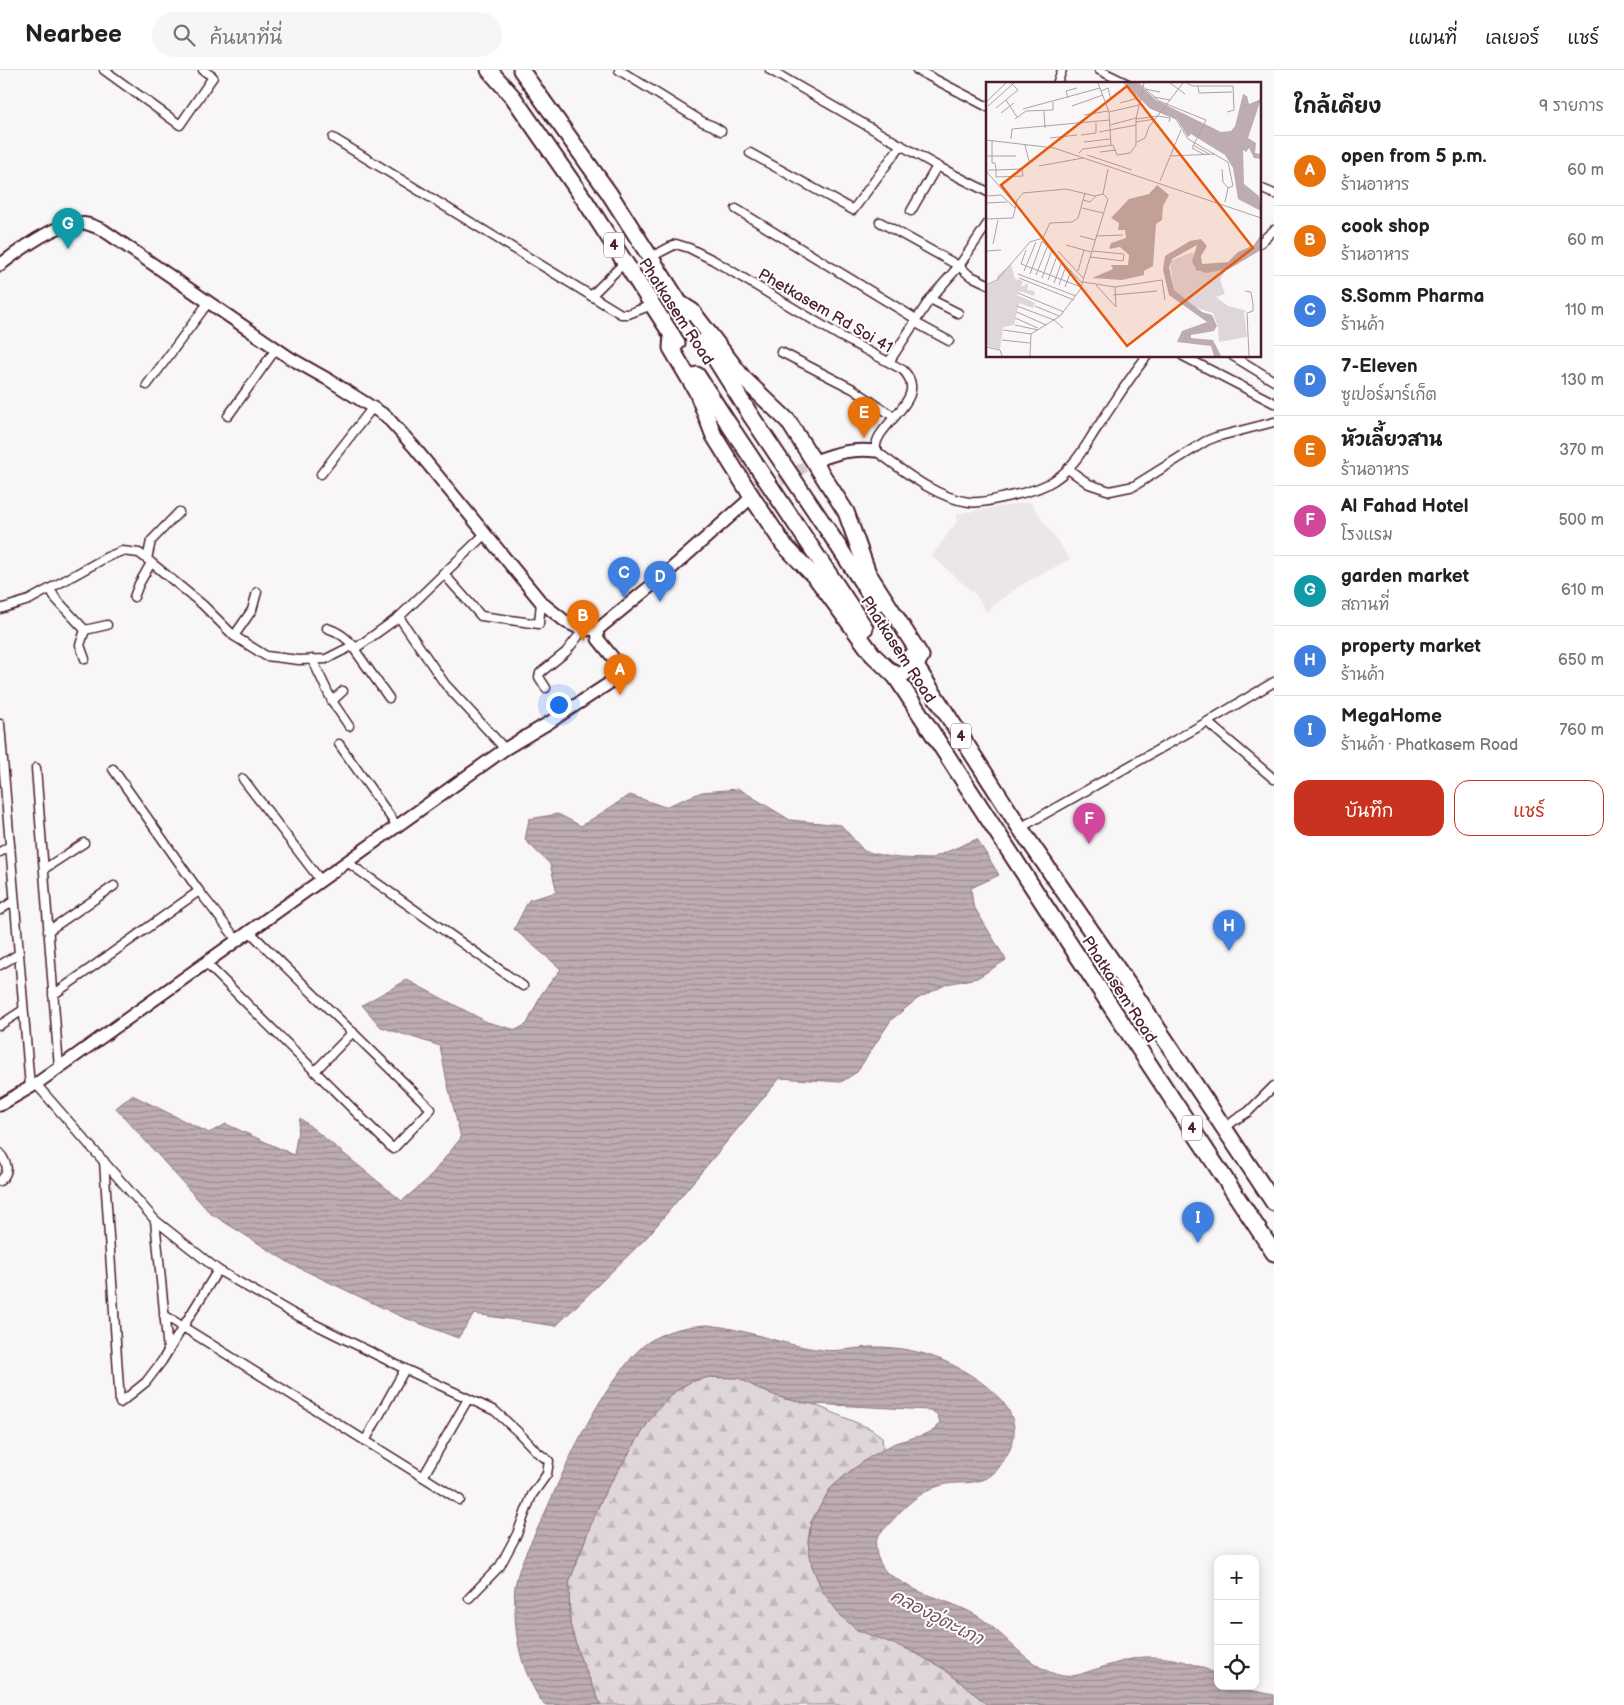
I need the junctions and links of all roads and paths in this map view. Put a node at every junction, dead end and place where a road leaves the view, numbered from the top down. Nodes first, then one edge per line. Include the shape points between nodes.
1 (104, 70) edge
2 (203, 70) edge
3 (489, 70) edge
4 (521, 70) edge
5 (619, 70) edge
6 (770, 70) edge
7 (917, 70) edge
8 (1062, 70) edge
9 (1099, 70) edge
10 (1113, 73) edge
11 (1058, 82) edge
12 (1125, 82) edge
13 (986, 106) edge
14 (721, 131) dead end
15 (333, 138) dead end
16 (901, 145) junction
17 (750, 153) dead end
18 (937, 166) junction
19 (1262, 189) edge
20 (986, 191) edge
21 (1274, 194) edge
22 (736, 209) dead end
23 (911, 211) dead end
24 (880, 222) dead end
25 (1274, 230) edge
26 (985, 234) edge
27 (1262, 241) edge
28 (651, 257) junction
29 (625, 262) junction
30 (0, 265) edge
31 (959, 266) junction
32 (986, 283) edge
33 (591, 296) junction
34 (930, 298) junction
35 (208, 303) junction
36 (681, 304) junction
37 (652, 305) junction
38 (958, 313) dead end
39 (915, 321) junction
40 (672, 335) junction
41 (949, 341) dead end
42 (276, 349) junction
43 (781, 352) dead end
44 (1143, 358) edge
45 (1187, 358) edge
46 (1236, 358) edge
47 (889, 362) junction
48 (1274, 381) edge
49 (147, 385) dead end
50 (1274, 403) edge
51 (373, 407) junction
52 (228, 416) dead end
53 (894, 417) junction
54 (1274, 422) edge
55 (876, 450) junction
56 (815, 461) junction
57 (1068, 469) junction
58 (321, 474) dead end
59 (752, 497) junction
60 (179, 512) dead end
61 (485, 534) junction
62 (149, 561) junction
63 (443, 573) junction
64 (50, 589) junction
65 (257, 592) dead end
66 (134, 597) dead end
67 (541, 602) junction
68 (0, 610) edge
69 (399, 617) junction
70 (107, 625) dead end
71 (327, 628) dead end
72 (596, 629) dead end
73 (85, 630) junction
74 (582, 630) junction
75 (234, 636) junction
76 (354, 647) junction
77 (85, 659) dead end
78 (312, 659) junction
79 (916, 665) junction
80 (897, 678) junction
81 (1274, 682) edge
82 (546, 688) dead end
83 (343, 691) dead end
84 (389, 698) dead end
85 (332, 700) junction
86 (1206, 722) junction
87 (0, 724) edge
88 (349, 726) dead end
89 (0, 734) edge
90 (339, 744) dead end
91 (505, 749) junction
92 (36, 768) dead end
93 (113, 769) dead end
94 (243, 779) dead end
95 (1274, 779) edge
96 (3, 794) edge
97 (397, 826) junction
98 (1020, 828) junction
99 (84, 843) dead end
100 (10, 846) junction
101 (0, 852) edge
102 (347, 862) junction
103 (44, 869) junction
104 (321, 881) junction
105 (114, 886) dead end
106 (199, 890) junction
107 (14, 901) junction
108 (0, 910) edge
109 (48, 932) junction
110 (250, 932) junction
111 (237, 940) junction
112 (19, 954) junction
113 (206, 963) junction
114 (0, 965) edge
115 (523, 986) dead end
116 (54, 995) junction
117 (23, 1010) junction
118 (0, 1025) edge
119 (353, 1032) junction
120 (59, 1068) junction
121 (316, 1071) junction
122 (33, 1085) junction
123 (1274, 1086) edge
124 (1, 1103) edge
125 (1224, 1128) junction
126 (0, 1152) edge
127 (104, 1161) junction
128 (0, 1181) edge
129 (1274, 1203) edge
130 (155, 1220) junction
131 (1274, 1253) edge
132 (218, 1270) junction
133 (164, 1315) junction
134 (183, 1328) junction
135 (168, 1351) junction
136 (405, 1369) junction
137 (468, 1399) junction
138 (365, 1441) junction
139 (423, 1477) junction
140 (460, 1500) dead end
141 (469, 1598) dead end

1 - 2 street via 180,125 213,77
3 - 29 highway, Phatkasem Road / 4 via 513,97
4 - 28 highway, Phatkasem Road / 4
5 - 14 street
6 - 16 street
7 - 13 street
8 - 11 street
9 - 10 street
10 - 12 street
15 - 33 street
16 - 17 street via 853,210
16 - 18 street
18 - 20 street
18 - 23 street
19 - 21 street
22 - 39 street
24 - 31 street
25 - 27 street
26 - 31 street
28 - 36 highway, Phatkasem Road / 4
28 - 47 street, Phetkasem Rd Soi 41 via 676,244 689,248
29 - 33 street
29 - 37 highway, Phatkasem Road / 4
30 - 35 street via 30,242 79,223 103,230
31 - 32 street
31 - 34 street
33 - 37 street via 621,314
34 - 38 street
34 - 39 street
35 - 42 street
35 - 49 street
36 - 56 highway via 692,311 743,378 788,421
36 - 79 highway, Phatkasem Road / 4, bridge
37 - 40 highway, Phatkasem Road / 4
39 - 41 street
39 - 47 street
40 - 59 highway via 671,348 697,392 714,436
40 - 80 highway, Phatkasem Road / 4, bridge
42 - 51 street
42 - 52 street
43 - 53 street via 853,390
44 - 57 street
45 - 50 street
46 - 48 street
47 - 53 street, Phetkasem Rd Soi 41 via 903,370 912,389
51 - 58 street
51 - 61 street via 386,416 414,447
53 - 55 street, Phetkasem Rd Soi 41 via 876,444
54 - 57 street via 1206,441 1134,486 1110,491 1089,484
55 - 56 street via 842,451
55 - 57 street via 937,492 970,503 1038,489
56 - 79 highway via 846,512 868,573 921,656
59 - 80 highway via 784,545 817,579 872,655
59 - 91 street via 597,630 598,639 618,664 615,676 608,684
60 - 62 street via 151,541
61 - 63 street
61 - 67 street
62 - 64 street via 139,553 122,551
62 - 66 street
62 - 75 street via 203,605
63 - 67 street via 481,616 539,624
63 - 69 street
64 - 68 street
64 - 73 street
65 - 75 street via 252,610
67 - 74 street
69 - 76 street
69 - 91 street via 445,684
70 - 73 street
71 - 76 street via 347,638
72 - 74 street
73 - 77 street via 80,645
74 - 82 street via 566,652 540,673
75 - 78 street via 266,656
76 - 78 street via 326,659
76 - 84 street
78 - 85 street
79 - 80 highway
79 - 98 highway, Phatkasem Road / 4
80 - 131 highway, Phatkasem Road / 4
81 - 86 street
83 - 85 street
85 - 88 street
86 - 95 street
86 - 98 street
87 - 89 street
89 - 96 street
90 - 97 street
91 - 97 street
92 - 103 street
93 - 106 street
94 - 104 street
96 - 100 street
97 - 102 street
98 - 125 highway, Phatkasem Road / 4
99 - 103 street
100 - 101 street
100 - 107 street
102 - 104 street
102 - 115 street
103 - 109 street
104 - 110 street
105 - 109 street
106 - 111 street
106 - 116 street
107 - 108 street
107 - 112 street
109 - 116 street
110 - 111 street
110 - 119 street
111 - 113 street
112 - 114 street
112 - 117 street
113 - 120 street
113 - 121 street
116 - 120 street
117 - 118 street
117 - 122 street
119 - 121 street
119 - 121 street via 431,1109 393,1149
120 - 122 street
122 - 124 street
122 - 127 street
123 - 125 street via 1248,1112
125 - 129 highway, Phatkasem Road / 4
126 - 128 street via 7,1171
127 - 130 street
127 - 135 street via 120,1403 146,1382
130 - 132 street
130 - 133 street
132 - 134 street
132 - 136 street via 292,1313
133 - 134 street
133 - 135 street
134 - 135 street
134 - 138 street
136 - 137 street
136 - 138 street
137 - 139 street
137 - 141 street via 495,1411 549,1461 547,1474 532,1495 500,1566
138 - 139 street
139 - 140 street

